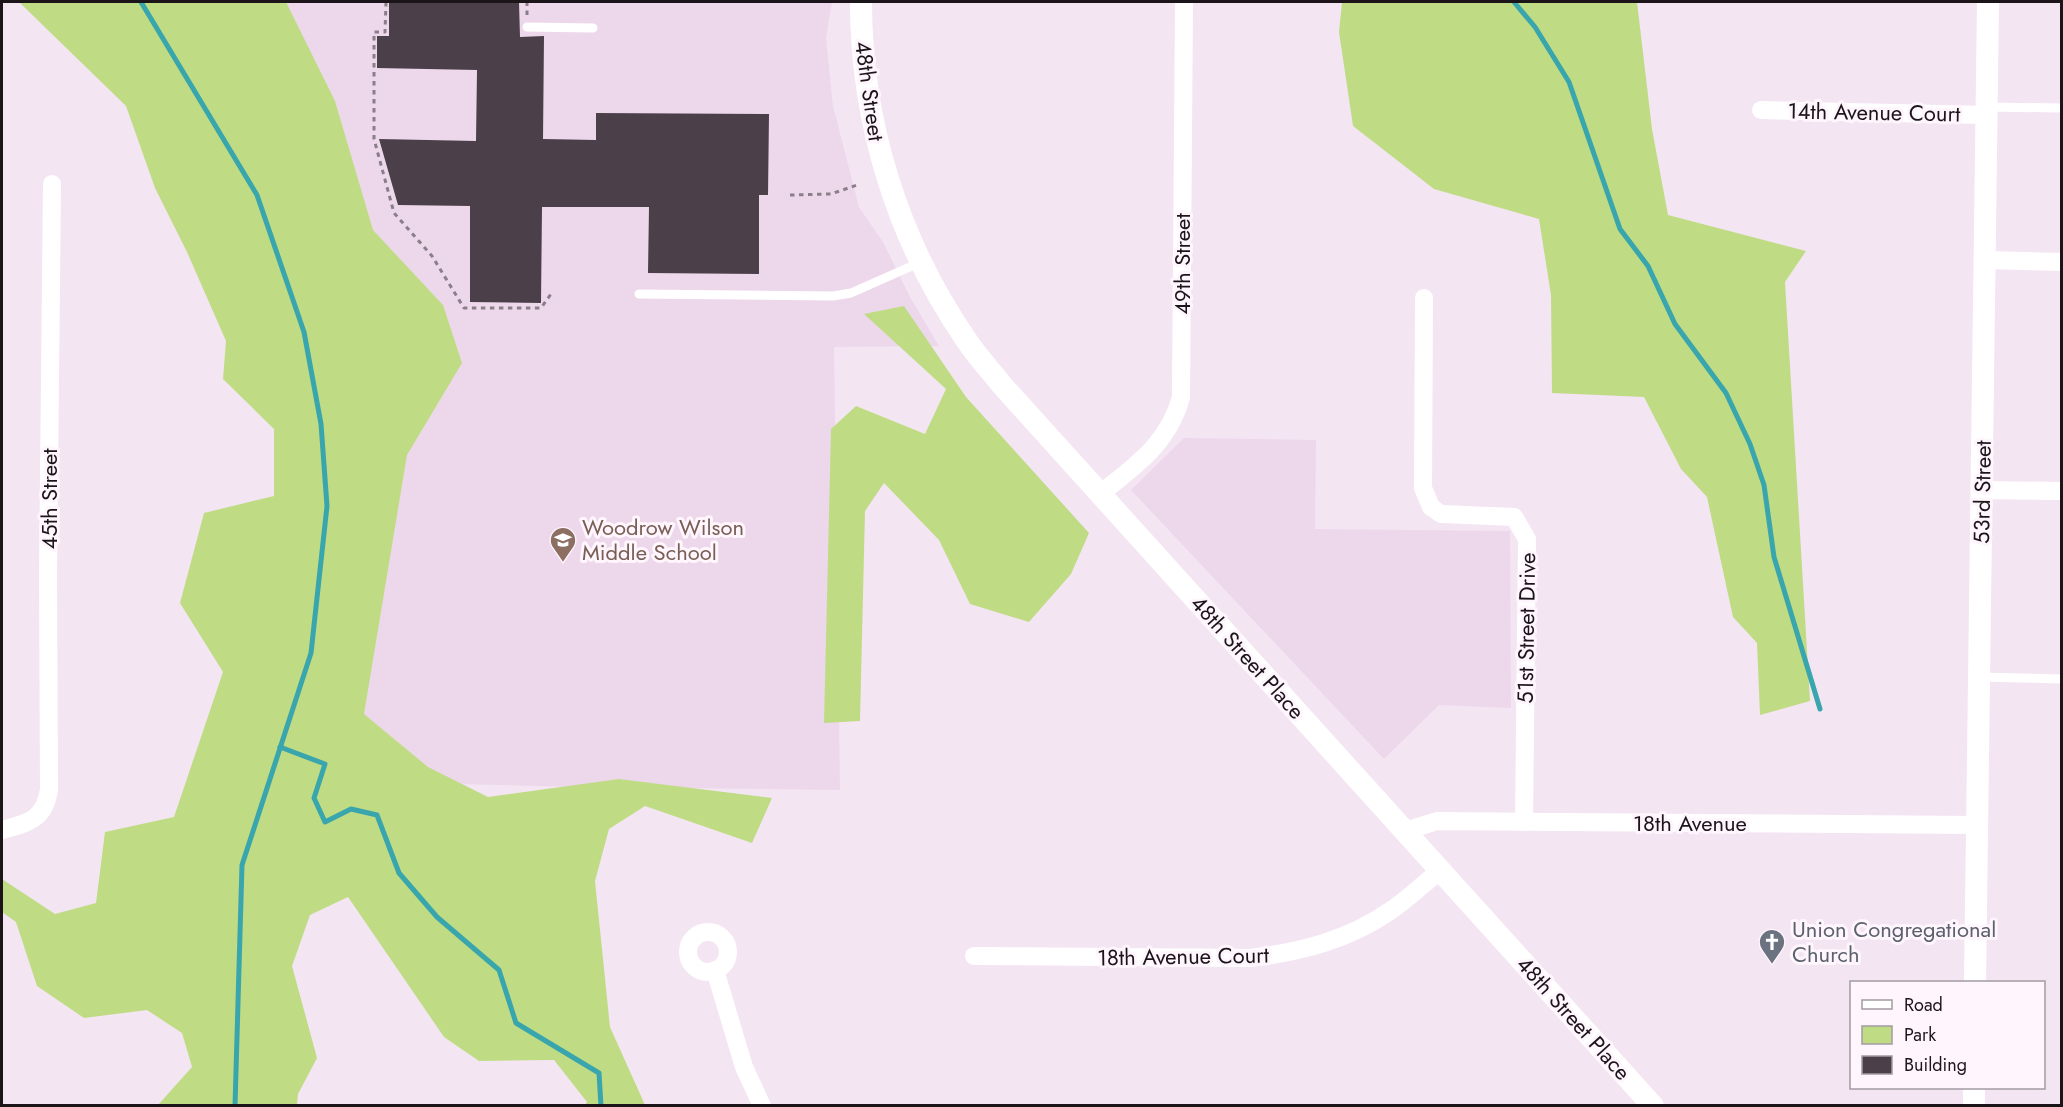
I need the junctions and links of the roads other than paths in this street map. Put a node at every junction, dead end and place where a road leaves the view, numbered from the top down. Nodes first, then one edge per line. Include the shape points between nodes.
1 (861, 2) edge
2 (1184, 2) edge
3 (1988, 2) edge
4 (527, 27) dead end
5 (593, 28) dead end
6 (2061, 108) edge
7 (1761, 110) dead end
8 (1986, 111) junction
9 (888, 179) joint
10 (52, 184) dead end
11 (1985, 261) junction
12 (921, 262) junction
13 (2061, 262) edge
14 (639, 294) dead end
15 (1424, 298) dead end
16 (1982, 490) junction
17 (2061, 491) edge
18 (1100, 494) junction
19 (1979, 677) junction
20 (2061, 679) edge
21 (1524, 822) junction
22 (1977, 825) junction
23 (2, 830) edge
24 (1405, 831) junction
25 (1441, 870) junction
26 (974, 956) dead end
27 (715, 970) dead end
28 (1976, 981) edge
29 (1974, 1089) edge
30 (762, 1106) edge
31 (1653, 1106) edge
32 (1974, 1106) edge

1 - 9 street, 48th Street via 868,95
2 - 18 street, 49th Street via 1181,397 1176,416 1158,443
3 - 8 street, 53rd Street
4 - 5 lane
6 - 8 lane
7 - 8 street, 14th Avenue Court
8 - 11 street, 53rd Street
9 - 12 street, 48th Street Place
10 - 23 street, 45th Street via 47,802 35,818
11 - 13 street
11 - 16 street, 53rd Street
12 - 14 lane via 833,296
12 - 18 street, 48th Street Place via 967,341
15 - 21 street, 51st Street Drive via 1423,488 1431,507 1441,514 1514,517 1527,539
16 - 17 street
16 - 19 street, 53rd Street
18 - 24 street, 48th Street Place
19 - 20 lane
19 - 22 street, 53rd Street
21 - 22 street, 18th Avenue
21 - 24 street, 18th Avenue via 1437,821
22 - 28 street, 53rd Street
24 - 25 street, 48th Street Place
25 - 26 street, 18th Avenue Court via 1390,911 1345,937 1276,955
25 - 31 street, 48th Street Place
27 - 30 street via 744,1067
29 - 32 street

